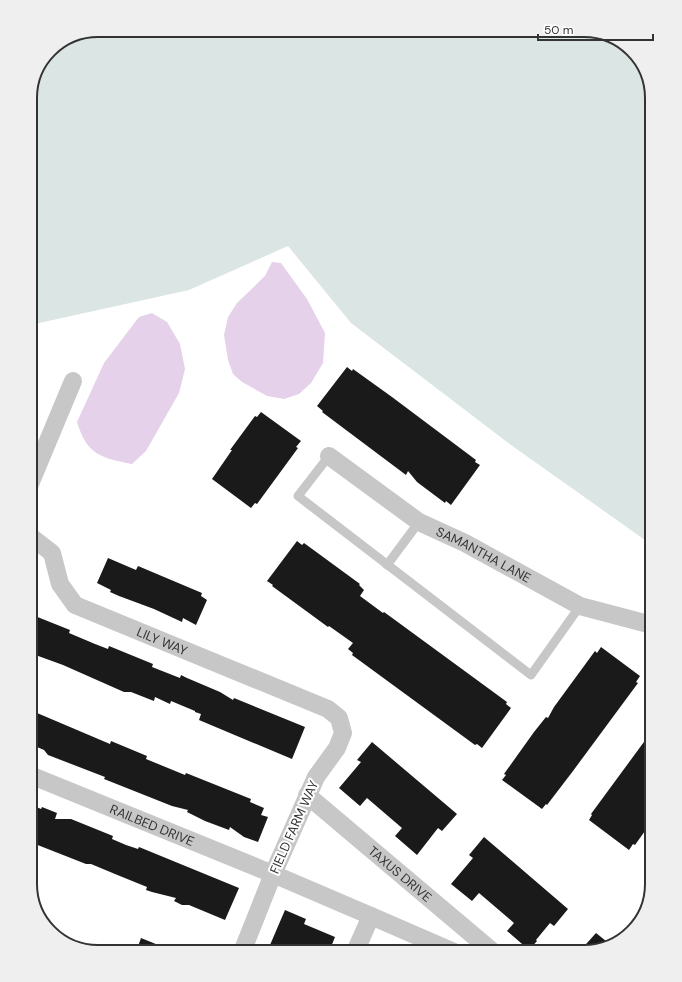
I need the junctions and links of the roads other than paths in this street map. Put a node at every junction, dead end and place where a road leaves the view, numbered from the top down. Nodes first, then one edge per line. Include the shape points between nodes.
1 (73, 381) dead end
2 (329, 456) joint
3 (37, 467) edge
4 (419, 522) junction
5 (37, 541) edge
6 (387, 565) junction
7 (580, 606) junction
8 (645, 623) edge
9 (328, 709) joint
10 (37, 778) edge
11 (307, 795) junction
12 (273, 874) junction
13 (371, 916) junction
14 (476, 938) junction
15 (245, 945) edge
16 (358, 945) edge
17 (438, 945) edge
18 (469, 945) edge
19 (484, 945) edge

1 - 3 street
2 - 4 street, SAMANTHA LANE
2 - 6 lane via 298,496
4 - 6 lane
4 - 7 street, SAMANTHA LANE via 465,543
5 - 9 street, LILY WAY via 52,553 60,584 75,605
6 - 7 lane via 531,675
7 - 8 street, SAMANTHA LANE
9 - 11 street, FIELD FARM WAY via 339,718 343,733 337,748 316,777
10 - 12 street, RAILBED DRIVE
11 - 12 street, FIELD FARM WAY
11 - 14 street, TAXUS DRIVE
12 - 13 street, RAILBED DRIVE
12 - 15 street, FIELD FARM WAY
13 - 16 street
13 - 17 street, RAILBED DRIVE
14 - 18 street
14 - 19 street, TAXUS DRIVE

